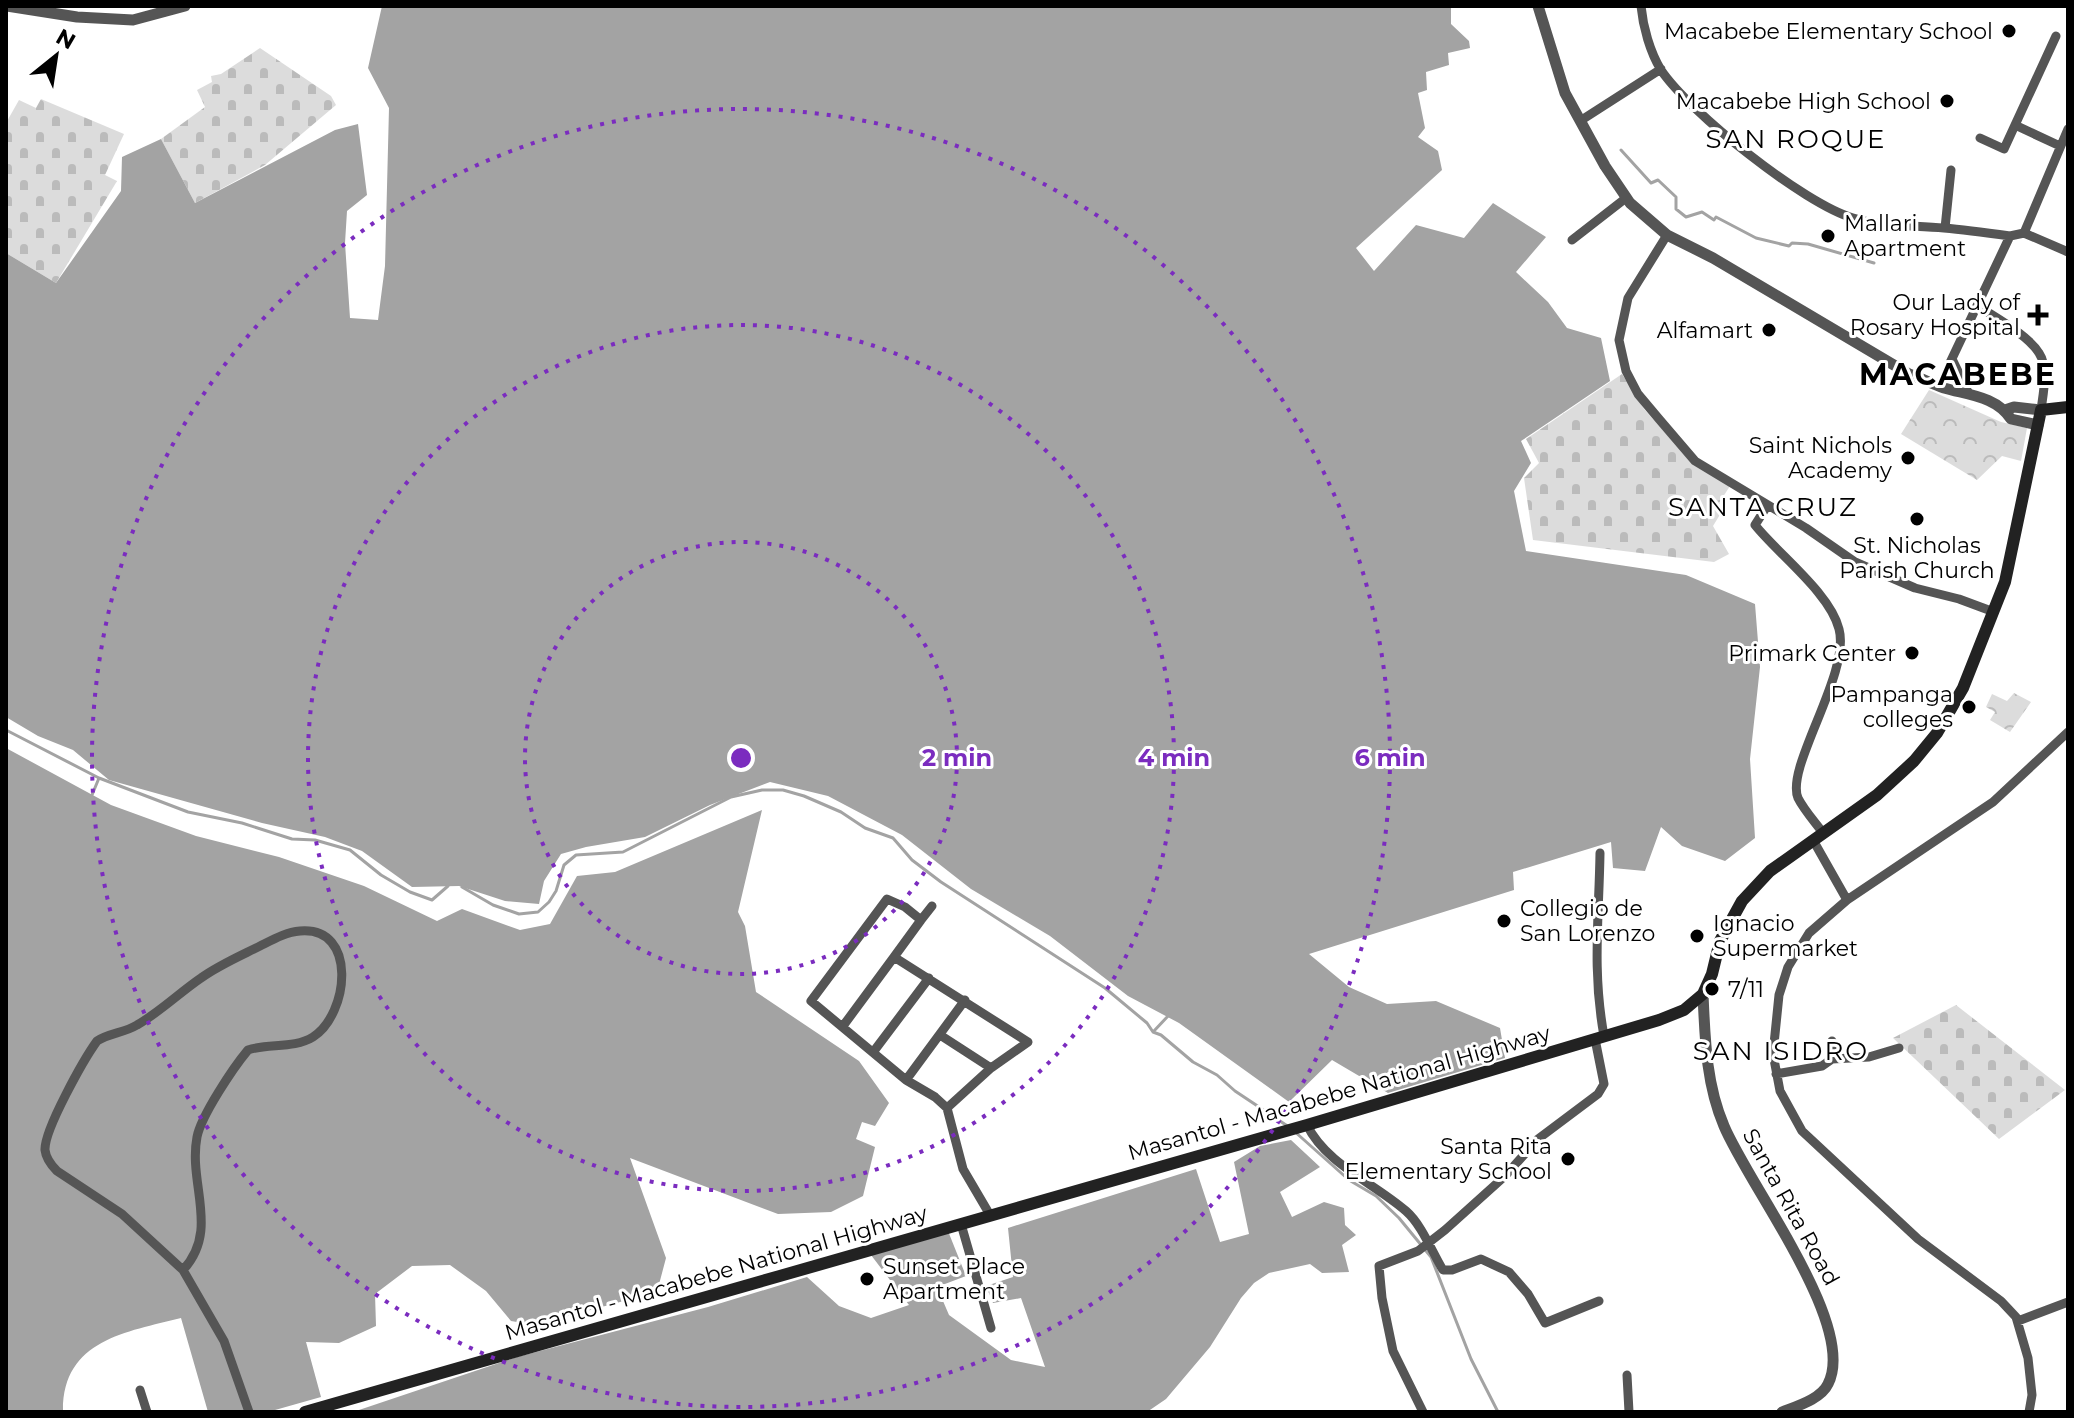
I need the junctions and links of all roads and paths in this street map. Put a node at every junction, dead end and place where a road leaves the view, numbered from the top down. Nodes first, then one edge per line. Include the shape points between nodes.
1 (7, 6) edge
2 (185, 6) edge
3 (1538, 6) edge
4 (1641, 6) edge
5 (2056, 36) dead end
6 (1661, 69) junction
7 (1580, 121) junction
8 (2015, 125) junction
9 (1980, 138) dead end
10 (2065, 139) edge
11 (1951, 170) dead end
12 (1626, 198) junction
13 (1945, 228) junction
14 (2024, 233) junction
15 (1667, 235) junction
16 (2010, 236) junction
17 (1572, 240) dead end
18 (2068, 252) edge
19 (1978, 306) junction
20 (1952, 359) junction
21 (1939, 386) junction
22 (1968, 392) junction
23 (2068, 407) edge
24 (2005, 410) junction
25 (2041, 410) junction
26 (2038, 425) junction
27 (1767, 506) junction
28 (1994, 612) junction
29 (2068, 732) edge
30 (1818, 836) junction
31 (1600, 853) dead end
32 (1847, 900) junction
33 (932, 906) dead end
34 (921, 920) junction
35 (894, 957) junction
36 (929, 978) junction
37 (1703, 994) junction
38 (965, 1000) junction
39 (843, 1026) junction
40 (940, 1035) junction
41 (1599, 1037) junction
42 (1832, 1041) dead end
43 (1899, 1048) dead end
44 (874, 1051) junction
45 (1832, 1059) junction
46 (991, 1068) junction
47 (1776, 1074) junction
48 (906, 1080) junction
49 (947, 1108) junction
50 (1305, 1125) junction
51 (990, 1215) junction
52 (961, 1224) junction
53 (1423, 1247) junction
54 (183, 1270) junction
55 (1599, 1301) dead end
56 (2068, 1302) edge
57 (2018, 1321) junction
58 (991, 1328) dead end
59 (1627, 1375) dead end
60 (140, 1390) dead end
61 (147, 1412) edge
62 (249, 1412) edge
63 (305, 1412) edge
64 (1423, 1412) edge
65 (1629, 1412) edge
66 (1782, 1412) edge
67 (2029, 1412) edge

1 - 2 street via 133,20
3 - 7 street via 1565,93
4 - 6 street
5 - 8 street
6 - 7 street
6 - 13 street via 1709,120 1822,206 1854,219
7 - 12 street
8 - 9 street via 2004,149
8 - 10 street
10 - 14 street
11 - 13 street
12 - 15 street
12 - 17 street
13 - 16 street
14 - 16 street
14 - 18 street
15 - 21 street via 1909,374
15 - 27 street via 1628,298 1619,340 1626,371 1638,394 1695,461
16 - 19 street
19 - 20 street
19 - 25 street via 2041,355
20 - 21 street
20 - 22 street
21 - 22 street
22 - 24 street
23 - 25 main road
24 - 25 street
24 - 26 street via 2011,419
25 - 26 main road
26 - 28 main road
27 - 28 street via 1855,562 1915,588
27 - 30 street via 1755,525 1831,609 1839,629 1841,648 1796,780 1797,796
28 - 30 main road via 1963,688 1937,733 1877,795
29 - 32 street via 1993,802
30 - 32 street
30 - 37 main road via 1770,871 1742,901 1720,941
31 - 41 street via 1595,942
32 - 47 street via 1809,933 1788,967 1779,995
33 - 34 street
34 - 35 street
34 - 39 street via 887,899 811,1001
35 - 36 street
35 - 39 street
36 - 38 street
36 - 44 street
37 - 41 main road, Masantol - Macabebe National Highway via 1684,1010
37 - 66 street, Santa Rita Road via 1711,1091 1724,1127 1805,1271 1833,1340 1835,1365 1827,1388
38 - 40 street
38 - 46 street via 1028,1042
39 - 44 street
40 - 46 street
40 - 48 street
41 - 50 main road, Masantol - Macabebe National Highway
41 - 53 street via 1604,1084 1598,1094 1538,1139 1505,1176
42 - 45 street
43 - 45 street via 1869,1057
44 - 48 street
45 - 47 street via 1822,1066
46 - 49 street
47 - 57 street via 1802,1131 1918,1239 2001,1301
48 - 49 street
49 - 51 street via 963,1169
50 - 51 main road, Masantol - Macabebe National Highway
50 - 53 street via 1328,1153 1410,1214
51 - 52 main road, Masantol - Macabebe National Highway
52 - 58 street
52 - 63 main road, Masantol - Macabebe National Highway
53 - 55 street via 1443,1270 1481,1259 1509,1272 1545,1323
53 - 64 street via 1379,1266 1393,1351
54 - 54 street via 122,1214 57,1171 46,1156 46,1138 102,1037 134,1027 210,972 289,933 311,931 330,940 340,960 341,994 315,1036 248,1050 205,1116 196,1139 201,1240
54 - 62 street via 224,1341
56 - 57 street
57 - 67 street via 2028,1358
59 - 65 street
60 - 61 street

